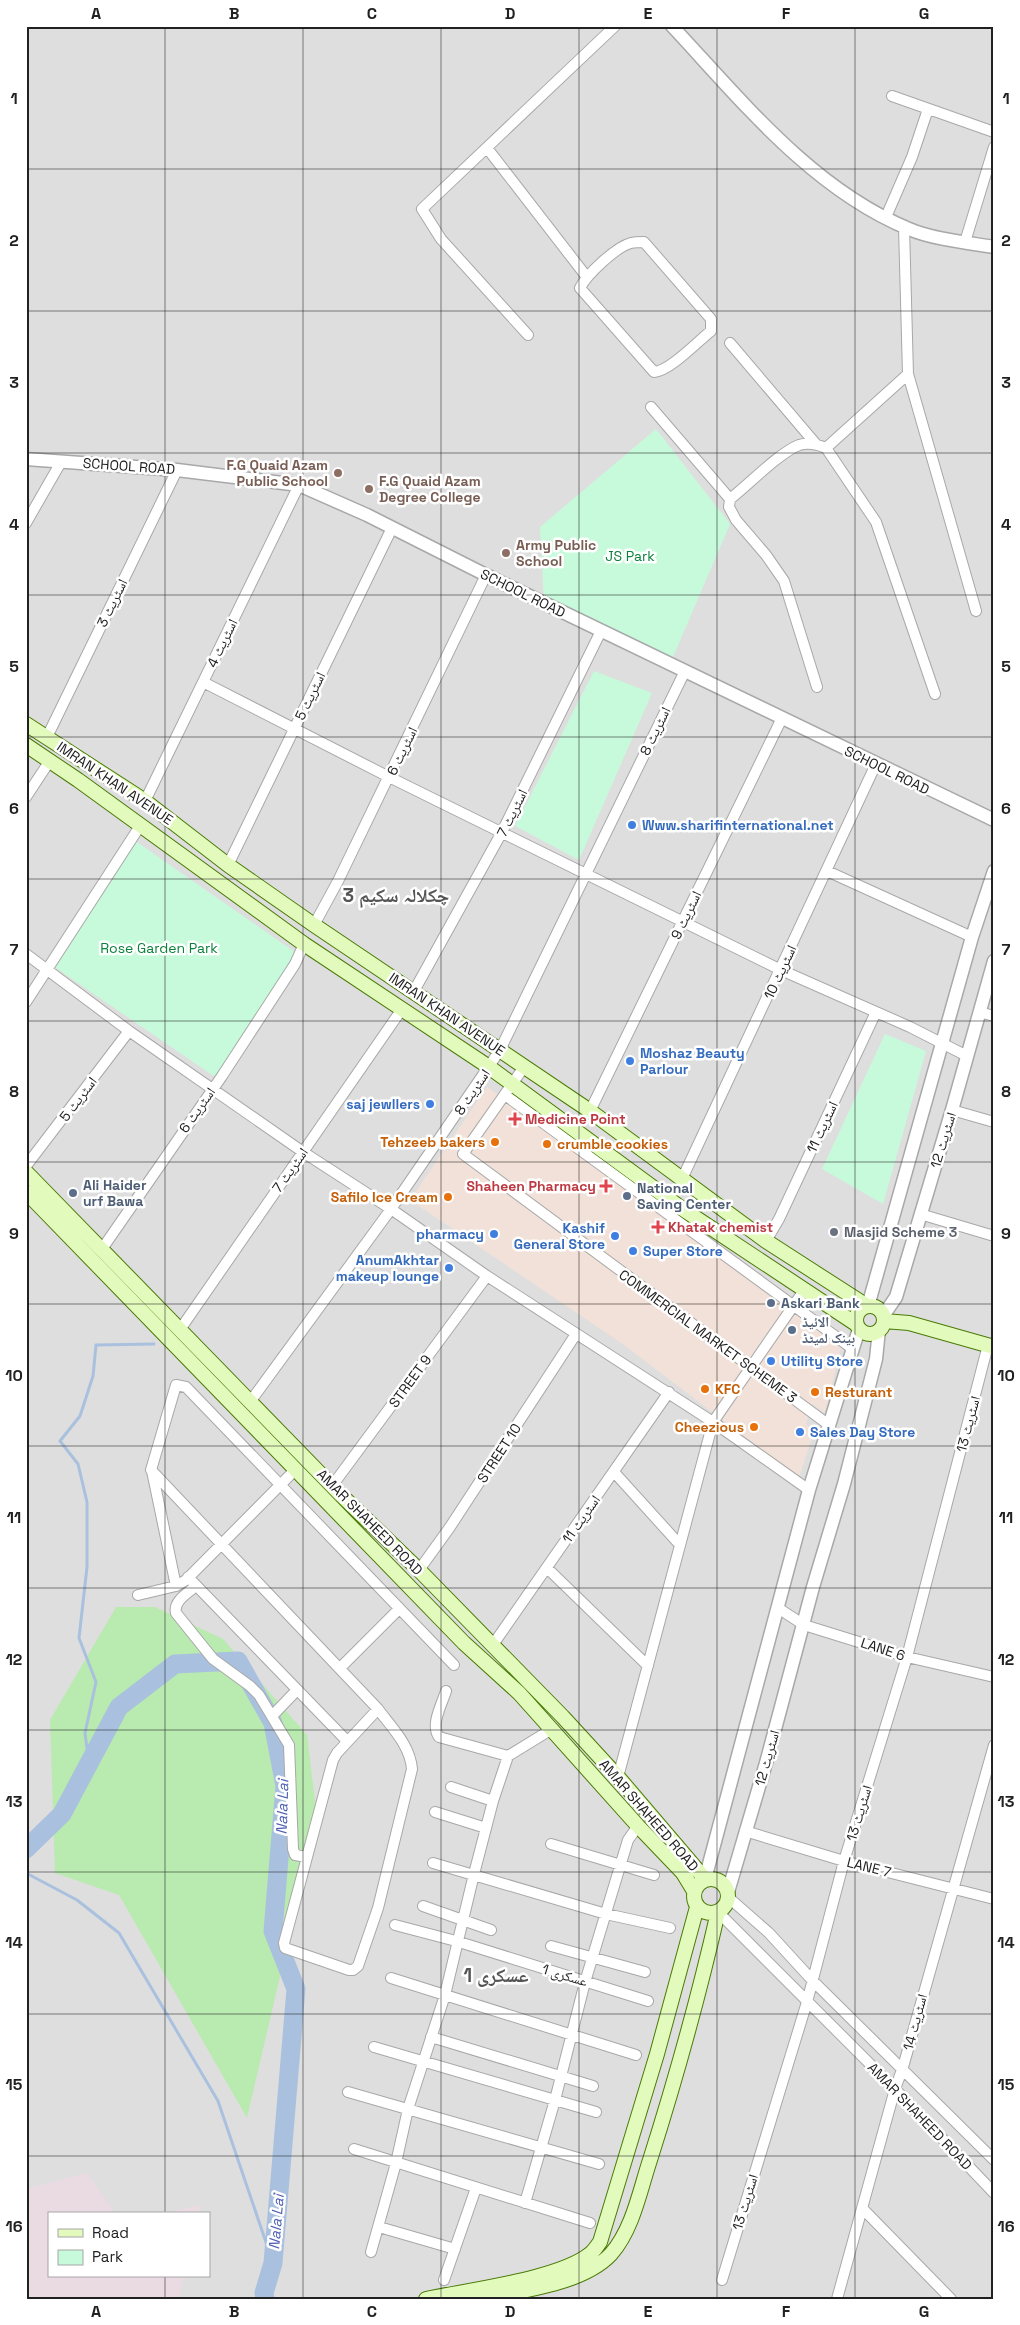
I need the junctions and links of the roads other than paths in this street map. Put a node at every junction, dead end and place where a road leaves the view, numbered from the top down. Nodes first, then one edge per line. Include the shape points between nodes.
1 (615, 26) edge
2 (672, 26) edge
3 (892, 96) dead end
4 (928, 109) junction
5 (994, 132) edge
6 (994, 147) edge
7 (487, 148) junction
8 (886, 217) junction
9 (904, 227) junction
10 (965, 242) junction
11 (994, 247) edge
12 (586, 276) junction
13 (528, 335) dead end
14 (730, 343) dead end
15 (908, 374) junction
16 (651, 407) dead end
17 (815, 444) junction
18 (826, 448) junction
19 (26, 459) edge
20 (61, 462) junction
21 (177, 470) junction
22 (299, 485) junction
23 (730, 499) junction
24 (26, 523) edge
25 (392, 528) junction
26 (486, 575) junction
27 (976, 611) dead end
28 (601, 631) junction
29 (685, 672) junction
30 (203, 682) junction
31 (817, 687) dead end
32 (935, 694) dead end
33 (782, 718) junction
34 (26, 724) edge
35 (294, 729) junction
36 (47, 737) junction
37 (26, 745) edge
38 (49, 762) junction
39 (876, 764) junction
40 (389, 777) junction
41 (26, 796) edge
42 (145, 801) junction
43 (994, 820) edge
44 (140, 826) junction
45 (502, 832) junction
46 (228, 865) junction
47 (994, 870) edge
48 (827, 871) junction
49 (586, 873) junction
50 (683, 921) junction
51 (314, 925) junction
52 (972, 937) junction
53 (304, 944) junction
54 (26, 954) edge
55 (994, 961) edge
56 (47, 970) junction
57 (781, 970) junction
58 (414, 991) junction
59 (26, 1002) edge
60 (402, 1009) junction
61 (876, 1012) junction
62 (979, 1012) junction
63 (994, 1016) edge
64 (129, 1031) junction
65 (942, 1044) junction
66 (500, 1050) junction
67 (967, 1056) junction
68 (490, 1067) junction
69 (524, 1067) junction
70 (212, 1088) junction
71 (509, 1089) junction
72 (952, 1110) junction
73 (590, 1111) junction
74 (994, 1122) edge
75 (303, 1152) junction
76 (26, 1166) edge
77 (26, 1172) edge
78 (682, 1179) junction
79 (26, 1192) edge
80 (391, 1209) junction
81 (920, 1214) junction
82 (994, 1236) edge
83 (766, 1240) junction
84 (102, 1249) junction
85 (486, 1276) junction
86 (805, 1290) junction
87 (793, 1306) junction
88 (868, 1306) junction
89 (882, 1322) junction
90 (858, 1326) junction
91 (179, 1331) junction
92 (576, 1334) junction
93 (991, 1346) edge
94 (853, 1349) junction
95 (751, 1368) junction
96 (669, 1392) junction
97 (245, 1407) junction
98 (713, 1422) junction
99 (829, 1425) junction
100 (296, 1469) junction
101 (152, 1470) junction
102 (614, 1472) junction
103 (281, 1484) junction
104 (332, 1486) junction
105 (809, 1490) junction
106 (222, 1544) junction
107 (680, 1545) junction
108 (547, 1568) junction
109 (419, 1570) junction
110 (188, 1577) junction
111 (176, 1586) junction
112 (196, 1586) junction
113 (138, 1595) dead end
114 (399, 1608) junction
115 (778, 1608) junction
116 (804, 1625) junction
117 (492, 1646) junction
118 (907, 1658) junction
119 (454, 1665) dead end
120 (648, 1666) junction
121 (340, 1668) junction
122 (994, 1677) edge
123 (298, 1690) junction
124 (446, 1691) dead end
125 (378, 1709) junction
126 (272, 1716) junction
127 (566, 1720) junction
128 (552, 1729) junction
129 (347, 1741) junction
130 (994, 1745) edge
131 (508, 1756) junction
132 (618, 1777) junction
133 (450, 1787) dead end
134 (493, 1801) junction
135 (435, 1812) dead end
136 (638, 1826) junction
137 (486, 1828) junction
138 (745, 1831) junction
139 (551, 1844) dead end
140 (307, 1857) junction
141 (844, 1861) junction
142 (433, 1863) dead end
143 (621, 1864) junction
144 (474, 1874) junction
145 (654, 1875) dead end
146 (705, 1879) junction
147 (954, 1888) junction
148 (694, 1891) junction
149 (728, 1894) junction
150 (994, 1899) edge
151 (423, 1906) dead end
152 (697, 1907) junction
153 (718, 1912) junction
154 (606, 1914) junction
155 (462, 1918) junction
156 (395, 1925) dead end
157 (670, 1928) dead end
158 (491, 1930) dead end
159 (456, 1941) junction
160 (551, 1946) dead end
161 (592, 1958) junction
162 (645, 1972) dead end
163 (391, 1978) dead end
164 (812, 1980) junction
165 (585, 1982) junction
166 (445, 1995) junction
167 (648, 2001) dead end
168 (806, 2002) junction
169 (571, 2035) junction
170 (431, 2037) junction
171 (374, 2047) dead end
172 (636, 2054) dead end
173 (424, 2061) junction
174 (903, 2068) junction
175 (561, 2077) junction
176 (593, 2086) dead end
177 (895, 2089) junction
178 (348, 2092) dead end
179 (555, 2100) junction
180 (408, 2109) junction
181 (596, 2112) dead end
182 (541, 2148) junction
183 (354, 2150) dead end
184 (993, 2156) edge
185 (396, 2163) junction
186 (599, 2164) dead end
187 (476, 2188) junction
188 (994, 2193) edge
189 (525, 2203) junction
190 (862, 2208) junction
191 (590, 2223) dead end
192 (379, 2227) junction
193 (455, 2249) junction
194 (371, 2252) dead end
195 (444, 2280) dead end
196 (722, 2280) dead end
197 (426, 2299) edge
198 (484, 2299) edge
199 (837, 2299) edge
200 (951, 2299) edge

1 - 7 street
2 - 8 street via 759,120 817,174 867,209
3 - 4 street
4 - 5 street
4 - 8 street
6 - 10 street
7 - 12 street
7 - 13 street via 422,209 442,239
8 - 9 street
9 - 10 street
9 - 15 street
10 - 11 street
12 - 12 street via 580,288 654,372 668,366 711,330 711,319 644,242 630,243
14 - 17 street
15 - 18 street
15 - 27 street
16 - 23 street
17 - 18 street
17 - 23 street via 799,445
18 - 32 street via 876,522
19 - 20 street, SCHOOL ROAD
20 - 21 street, SCHOOL ROAD
20 - 24 street
21 - 22 street, SCHOOL ROAD
21 - 36 street, اسٹریٹ 3
22 - 25 street, SCHOOL ROAD
22 - 30 street, اسٹریٹ 4
23 - 31 street via 729,507 736,520 784,580
25 - 26 street, SCHOOL ROAD
25 - 35 street, اسٹریٹ 5
26 - 28 street, SCHOOL ROAD
26 - 40 street, اسٹریٹ 6
28 - 29 street, SCHOOL ROAD
28 - 45 street, اسٹریٹ 7
29 - 33 street, SCHOOL ROAD
29 - 49 street, اسٹریٹ 8
30 - 35 street
30 - 42 street, اسٹریٹ 4
33 - 39 street, SCHOOL ROAD
33 - 50 street, اسٹریٹ 9
34 - 36 main road, IMRAN KHAN AVENUE
35 - 40 street
35 - 46 street, اسٹریٹ 5
36 - 42 main road, IMRAN KHAN AVENUE
37 - 38 main road, IMRAN KHAN AVENUE
38 - 41 street
38 - 44 main road, IMRAN KHAN AVENUE
39 - 43 street, SCHOOL ROAD
39 - 48 street, اسٹریٹ 10
40 - 45 street
40 - 51 street, اسٹریٹ 6
42 - 46 main road, IMRAN KHAN AVENUE
44 - 53 main road, IMRAN KHAN AVENUE
44 - 56 street
45 - 49 street
45 - 58 street, اسٹریٹ 7
46 - 51 main road, IMRAN KHAN AVENUE
47 - 52 street
48 - 52 street
48 - 57 street, اسٹریٹ 10
49 - 50 street
49 - 66 street, اسٹریٹ 8
50 - 57 street
50 - 73 street, اسٹریٹ 9
51 - 58 main road, IMRAN KHAN AVENUE
52 - 65 street
53 - 60 main road, IMRAN KHAN AVENUE
53 - 70 street, اسٹریٹ 6 via 295,964
54 - 56 street
55 - 62 street, اسٹریٹ 12
56 - 59 street
56 - 64 street
57 - 61 street
57 - 78 street, اسٹریٹ 10
58 - 66 main road, IMRAN KHAN AVENUE
60 - 68 main road, IMRAN KHAN AVENUE
60 - 75 street, اسٹریٹ 7
61 - 65 street
61 - 83 street, اسٹریٹ 11 via 779,1219
62 - 63 street
62 - 67 street, اسٹریٹ 12
64 - 70 street
64 - 76 street, اسٹریٹ 5
65 - 67 street
65 - 88 street
66 - 68 street, اسٹریٹ 8
66 - 69 main road, IMRAN KHAN AVENUE
67 - 72 street, اسٹریٹ 12
68 - 71 main road, IMRAN KHAN AVENUE
68 - 80 street, اسٹریٹ 8
69 - 71 street
69 - 73 main road, IMRAN KHAN AVENUE
70 - 75 street
70 - 84 street, اسٹریٹ 6
71 - 86 main road, IMRAN KHAN AVENUE
71 - 87 street
71 - 95 street, COMMERCIAL MARKET SCHEME 3 via 463,1154
72 - 74 street
72 - 81 street, اسٹریٹ 12
73 - 78 main road, IMRAN KHAN AVENUE
75 - 80 street
75 - 91 street, اسٹریٹ 7
77 - 84 main road, AMAR SHAHEED ROAD
78 - 83 main road, IMRAN KHAN AVENUE
79 - 97 main road, AMAR SHAHEED ROAD
80 - 85 street
80 - 97 street, اسٹریٹ 8
81 - 82 street
81 - 89 street, اسٹریٹ 12 via 896,1297
83 - 88 main road, IMRAN KHAN AVENUE
84 - 91 main road, AMAR SHAHEED ROAD
85 - 92 street
85 - 104 street, STREET 9
86 - 87 street
86 - 90 main road, IMRAN KHAN AVENUE
87 - 94 street
87 - 95 street
88 - 89 main road via 879,1309
88 - 90 main road via 858,1312
89 - 90 main road via 867,1333
89 - 93 main road via 899,1321
89 - 116 street, اسٹریٹ 12 via 876,1359
90 - 94 street
91 - 97 main road, AMAR SHAHEED ROAD
92 - 96 street
92 - 109 street, STREET 10
93 - 118 street, اسٹریٹ 13
94 - 99 street
95 - 98 street
95 - 99 street, COMMERCIAL MARKET SCHEME 3
96 - 98 street
96 - 102 street, اسٹریٹ 11
97 - 100 main road, AMAR SHAHEED ROAD
97 - 104 main road, AMAR SHAHEED ROAD
98 - 105 street
98 - 107 street
99 - 105 street
100 - 103 street
100 - 128 main road, AMAR SHAHEED ROAD
101 - 103 street via 174,1388 180,1384
101 - 106 street
101 - 111 street
102 - 107 street
102 - 108 street, اسٹریٹ 11
103 - 106 street
103 - 114 street
104 - 109 main road, AMAR SHAHEED ROAD
105 - 115 street
106 - 110 street
106 - 121 street
107 - 120 street
108 - 117 street, اسٹریٹ 11
108 - 120 street
109 - 117 main road, AMAR SHAHEED ROAD
110 - 111 street
110 - 112 street
111 - 113 street
112 - 123 street
112 - 126 street via 178,1602 176,1612 213,1659 250,1686
114 - 119 street
114 - 121 street
115 - 116 street, LANE 6
115 - 146 street
116 - 118 street, LANE 6
116 - 138 street, اسٹریٹ 12
117 - 127 main road, AMAR SHAHEED ROAD
118 - 122 street, LANE 6
118 - 141 street, اسٹریٹ 13
120 - 132 street
121 - 125 street
123 - 126 street
123 - 129 street
124 - 131 street via 435,1726 439,1737
125 - 129 street
125 - 140 street via 407,1748 412,1769 378,1908 358,1966 353,1970 302,1955 284,1946
126 - 140 street via 289,1744 293,1852
127 - 128 main road
127 - 132 main road, AMAR SHAHEED ROAD
128 - 131 street
128 - 136 main road, AMAR SHAHEED ROAD
129 - 140 street via 333,1760
130 - 147 street, اسٹریٹ 14
131 - 134 street
132 - 146 main road, AMAR SHAHEED ROAD
133 - 134 street
134 - 137 street
135 - 137 street
136 - 143 street via 628,1840
136 - 148 main road, AMAR SHAHEED ROAD via 683,1872
137 - 144 street
138 - 141 street, LANE 7
138 - 149 street, اسٹریٹ 12
139 - 143 street
141 - 147 street, LANE 7
141 - 164 street, اسٹریٹ 13
142 - 144 street
143 - 145 street
143 - 154 street
144 - 154 street
144 - 155 street
146 - 148 main road
146 - 149 main road via 716,1879 726,1886
147 - 150 street, LANE 7
147 - 174 street, اسٹریٹ 14
148 - 152 main road
149 - 153 main road via 727,1904
149 - 164 street, AMAR SHAHEED ROAD
151 - 155 street
152 - 153 main road via 706,1913
152 - 197 main road via 600,2242 591,2254 569,2266 538,2276
153 - 168 street, AMAR SHAHEED ROAD
153 - 198 main road via 665,2113 623,2235 610,2254 571,2278
154 - 157 street
154 - 161 street
155 - 158 street
155 - 159 street
156 - 159 street, عسکری 1
159 - 165 street, عسکری 1
159 - 166 street
160 - 161 street
161 - 162 street
161 - 165 street
163 - 166 street
164 - 168 street, اسٹریٹ 13
164 - 174 street, AMAR SHAHEED ROAD
165 - 167 street, عسکری 1
165 - 169 street
166 - 169 street
166 - 170 street
168 - 177 street, AMAR SHAHEED ROAD
168 - 196 street, اسٹریٹ 13
169 - 172 street
169 - 175 street
170 - 173 street
170 - 175 street
171 - 173 street
173 - 179 street
173 - 180 street
174 - 177 street, اسٹریٹ 14
174 - 184 street, AMAR SHAHEED ROAD
175 - 176 street
175 - 179 street
177 - 188 street, AMAR SHAHEED ROAD
177 - 190 street, اسٹریٹ 14
178 - 180 street
179 - 181 street
179 - 182 street
180 - 182 street
180 - 185 street
182 - 186 street
182 - 189 street
183 - 185 street
185 - 187 street
185 - 192 street
187 - 189 street
187 - 193 street
189 - 191 street
190 - 199 street, اسٹریٹ 14
190 - 200 street
192 - 193 street
192 - 194 street
193 - 195 street

